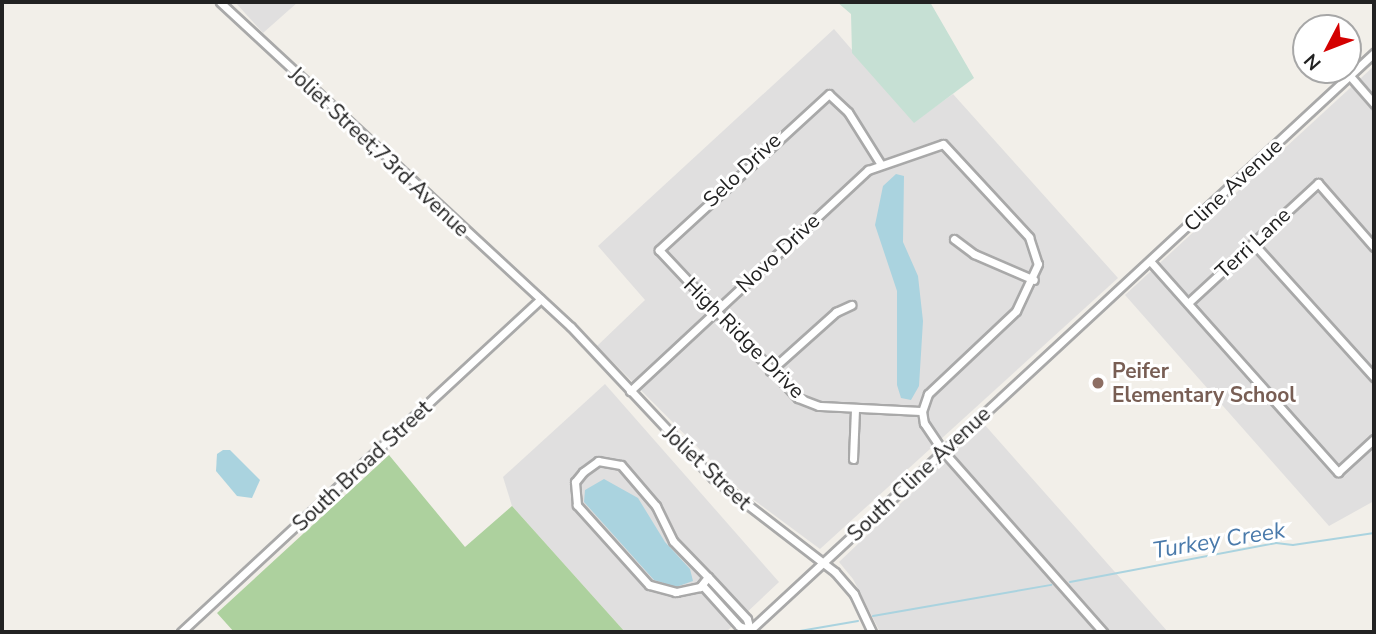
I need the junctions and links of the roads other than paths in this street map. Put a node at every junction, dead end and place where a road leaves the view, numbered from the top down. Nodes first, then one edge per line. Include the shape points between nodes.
1 (220, 2) edge
2 (1341, 84) edge
3 (1357, 84) edge
4 (1374, 104) edge
5 (880, 163) junction
6 (954, 239) dead end
7 (1253, 243) junction
8 (1374, 247) edge
9 (659, 250) joint
10 (1150, 261) junction
11 (1034, 280) junction
12 (541, 299) junction
13 (1188, 303) junction
14 (851, 305) dead end
15 (715, 312) junction
16 (1091, 316) joint
17 (771, 371) junction
18 (1374, 377) edge
19 (630, 391) junction
20 (855, 409) junction
21 (922, 411) junction
22 (1374, 439) edge
23 (943, 452) junction
24 (853, 459) dead end
25 (824, 563) junction
26 (708, 578) junction
27 (702, 585) junction
28 (749, 631) edge
29 (181, 632) edge
30 (872, 632) edge
31 (1102, 632) edge

1 - 12 street, Joliet Street;73rd Avenue
2 - 10 street, Cline Avenue
3 - 4 street
5 - 9 street, Selo Drive via 849,112 829,94
5 - 11 street, Novo Drive via 943,144 1029,237 1038,264
5 - 15 street, Novo Drive
6 - 11 street via 974,254
7 - 8 street, Terri Lane via 1318,183
7 - 13 street, Terri Lane
7 - 18 street
9 - 15 street, High Ridge Drive
10 - 13 street
10 - 16 street, Cline Avenue
11 - 21 street via 1016,311 940,381
12 - 19 street, Joliet Street
12 - 29 street, South Broad Street
13 - 22 street via 1338,472
14 - 17 street via 836,312
15 - 17 street, High Ridge Drive
15 - 19 street, Novo Drive
16 - 23 street, South Cline Avenue
17 - 20 street, High Ridge Drive via 797,398 819,407
19 - 25 street, Joliet Street via 713,478
20 - 21 street, High Ridge Drive
20 - 24 street
21 - 23 street via 924,423
23 - 25 street, South Cline Avenue
23 - 31 street
25 - 28 street, South Cline Avenue
25 - 30 street, Joliet Street via 854,594
26 - 27 street
26 - 27 street via 673,541 656,506 621,465 598,461 583,472 576,482 577,505 649,585 676,592
26 - 28 street via 747,620
27 - 28 street

